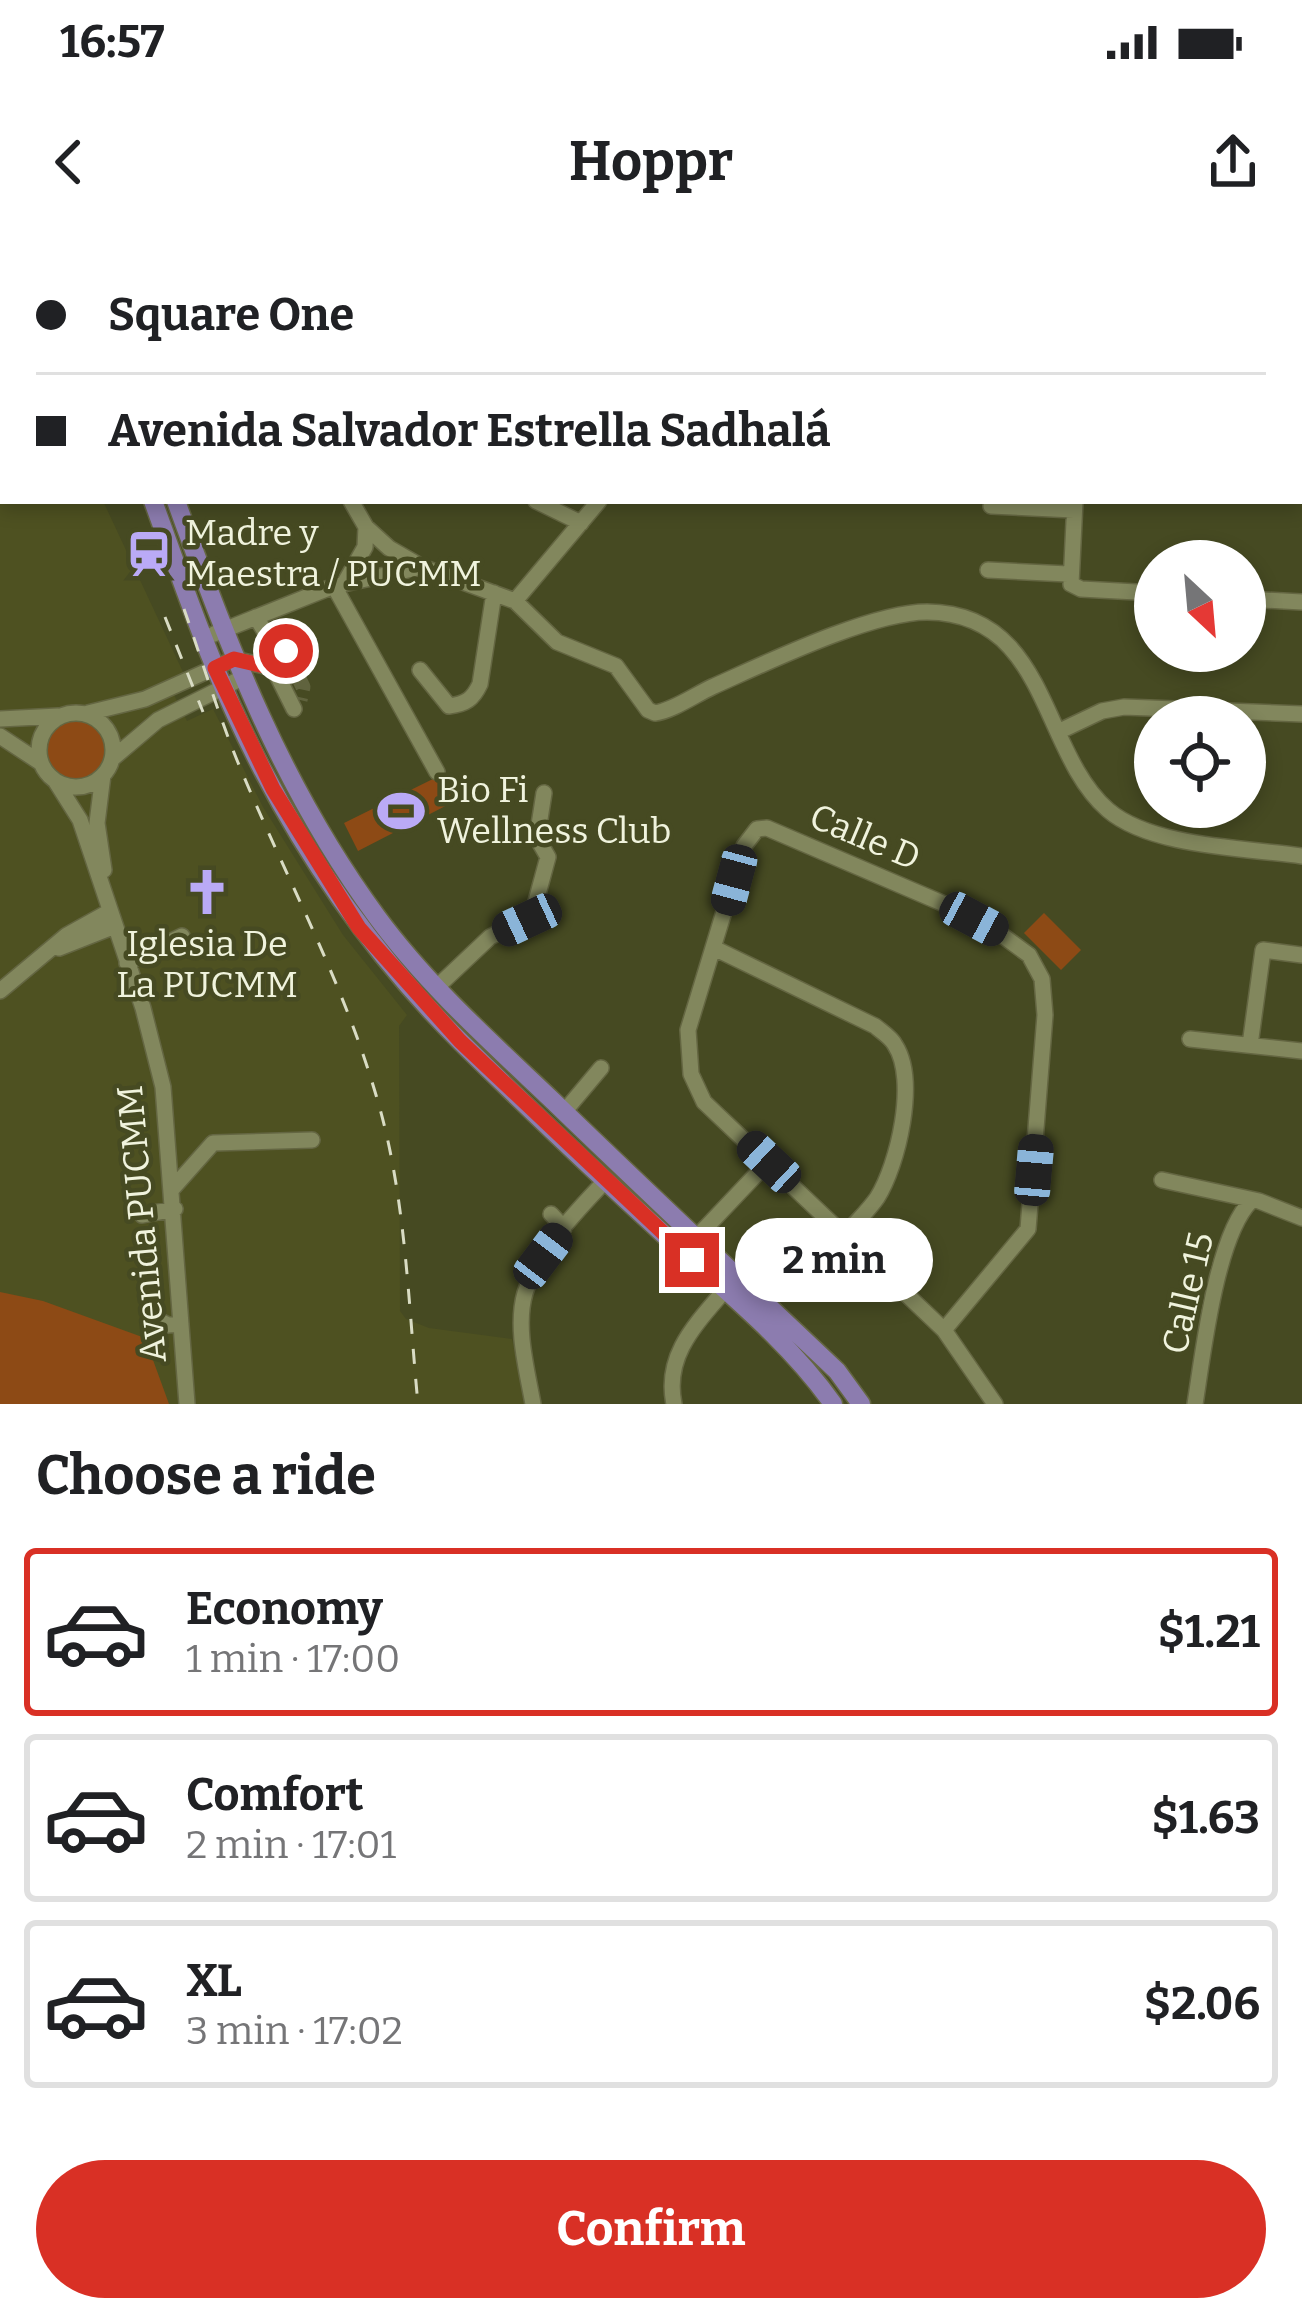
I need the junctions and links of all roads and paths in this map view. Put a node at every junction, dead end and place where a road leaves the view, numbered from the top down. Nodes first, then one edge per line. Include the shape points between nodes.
1 (154, 504) edge
2 (177, 504) edge
3 (353, 504) edge
4 (542, 504) edge
5 (597, 504) edge
6 (991, 506) dead end
7 (1074, 506) edge
8 (581, 523) junction
9 (366, 527) junction
10 (422, 567) junction
11 (988, 570) dead end
12 (1070, 579) junction
13 (339, 585) junction
14 (1134, 592) edge
15 (494, 593) junction
16 (1266, 600) edge
17 (515, 601) junction
18 (1302, 602) edge
19 (256, 617) junction
20 (214, 634) junction
21 (273, 668) junction
22 (420, 670) dead end
23 (229, 673) junction
24 (85, 713) junction
25 (1302, 714) edge
26 (61, 716) junction
27 (0, 718) edge
28 (1060, 731) junction
29 (267, 735) junction
30 (0, 736) edge
31 (112, 759) junction
32 (41, 764) junction
33 (437, 772) dead end
34 (103, 775) junction
35 (56, 782) junction
36 (544, 793) dead end
37 (1302, 856) edge
38 (111, 913) junction
39 (182, 936) dead end
40 (716, 950) junction
41 (1302, 955) edge
42 (128, 963) junction
43 (437, 987) junction
44 (0, 991) edge
45 (1190, 1039) dead end
46 (1250, 1045) junction
47 (1302, 1051) edge
48 (602, 1069) dead end
49 (564, 1112) junction
50 (312, 1140) dead end
51 (769, 1162) junction
52 (606, 1180) junction
53 (1162, 1180) dead end
54 (173, 1188) junction
55 (1251, 1201) junction
56 (175, 1209) junction
57 (551, 1214) dead end
58 (142, 1215) dead end
59 (1302, 1218) edge
60 (564, 1228) junction
61 (846, 1234) junction
62 (696, 1238) junction
63 (724, 1291) junction
64 (156, 1319) dead end
65 (181, 1324) junction
66 (944, 1330) junction
67 (187, 1404) edge
68 (533, 1404) edge
69 (674, 1404) edge
70 (833, 1404) edge
71 (861, 1404) edge
72 (995, 1404) edge
73 (1195, 1404) edge

1 - 20 main road
2 - 20 main road
3 - 9 street
4 - 8 street
5 - 8 street
6 - 7 street
7 - 12 street
8 - 17 street
9 - 10 street
9 - 13 street via 365,547
10 - 13 street
10 - 15 street
11 - 12 street
12 - 14 street via 1081,589
13 - 19 street
13 - 33 street
15 - 17 street
15 - 22 street via 475,697 449,706
16 - 18 street
17 - 28 street via 557,642 616,666 658,714 884,616 952,614 1005,641
19 - 20 street
19 - 21 street via 280,650
20 - 23 main road
21 - 23 street
21 - 29 street via 297,705
23 - 24 street
23 - 29 main road
23 - 31 street
23 - 52 main road via 273,789 359,928 460,1041
24 - 26 street
24 - 31 street via 111,736
25 - 28 street via 1124,707
26 - 27 street
26 - 32 street via 44,730
28 - 37 street via 1110,812 1159,836
29 - 43 main road via 376,915
30 - 32 street
31 - 34 street
32 - 35 street
34 - 35 street via 81,787
34 - 38 street, Avenida PUCMM via 97,823
35 - 38 street, Avenida PUCMM via 80,820
36 - 43 street via 537,838 548,857 535,912 486,940
38 - 42 street, Avenida PUCMM
38 - 44 street via 67,935
39 - 42 street
40 - 51 street via 688,1030 691,1074 704,1102
40 - 61 street via 894,1041 904,1102 896,1153 876,1199
40 - 66 street, Calle D via 744,846 757,830 949,906 1020,946 1042,979 1028,1229
41 - 46 street via 1263,950
42 - 54 street, Avenida PUCMM via 163,1087
43 - 49 main road
45 - 46 street
46 - 47 street
48 - 49 street
49 - 62 main road
50 - 54 street via 213,1143
51 - 61 street
51 - 62 street
52 - 60 street
52 - 63 main road
53 - 55 street
54 - 56 street, Avenida PUCMM
55 - 59 street
55 - 73 street, Calle 15 via 1228,1240
56 - 58 street
56 - 65 street, Avenida PUCMM
57 - 60 street
60 - 68 street via 524,1294
61 - 66 street
62 - 71 main road via 837,1371
63 - 69 street via 679,1346
63 - 70 main road
64 - 65 street
65 - 67 street, Avenida PUCMM
66 - 72 street

